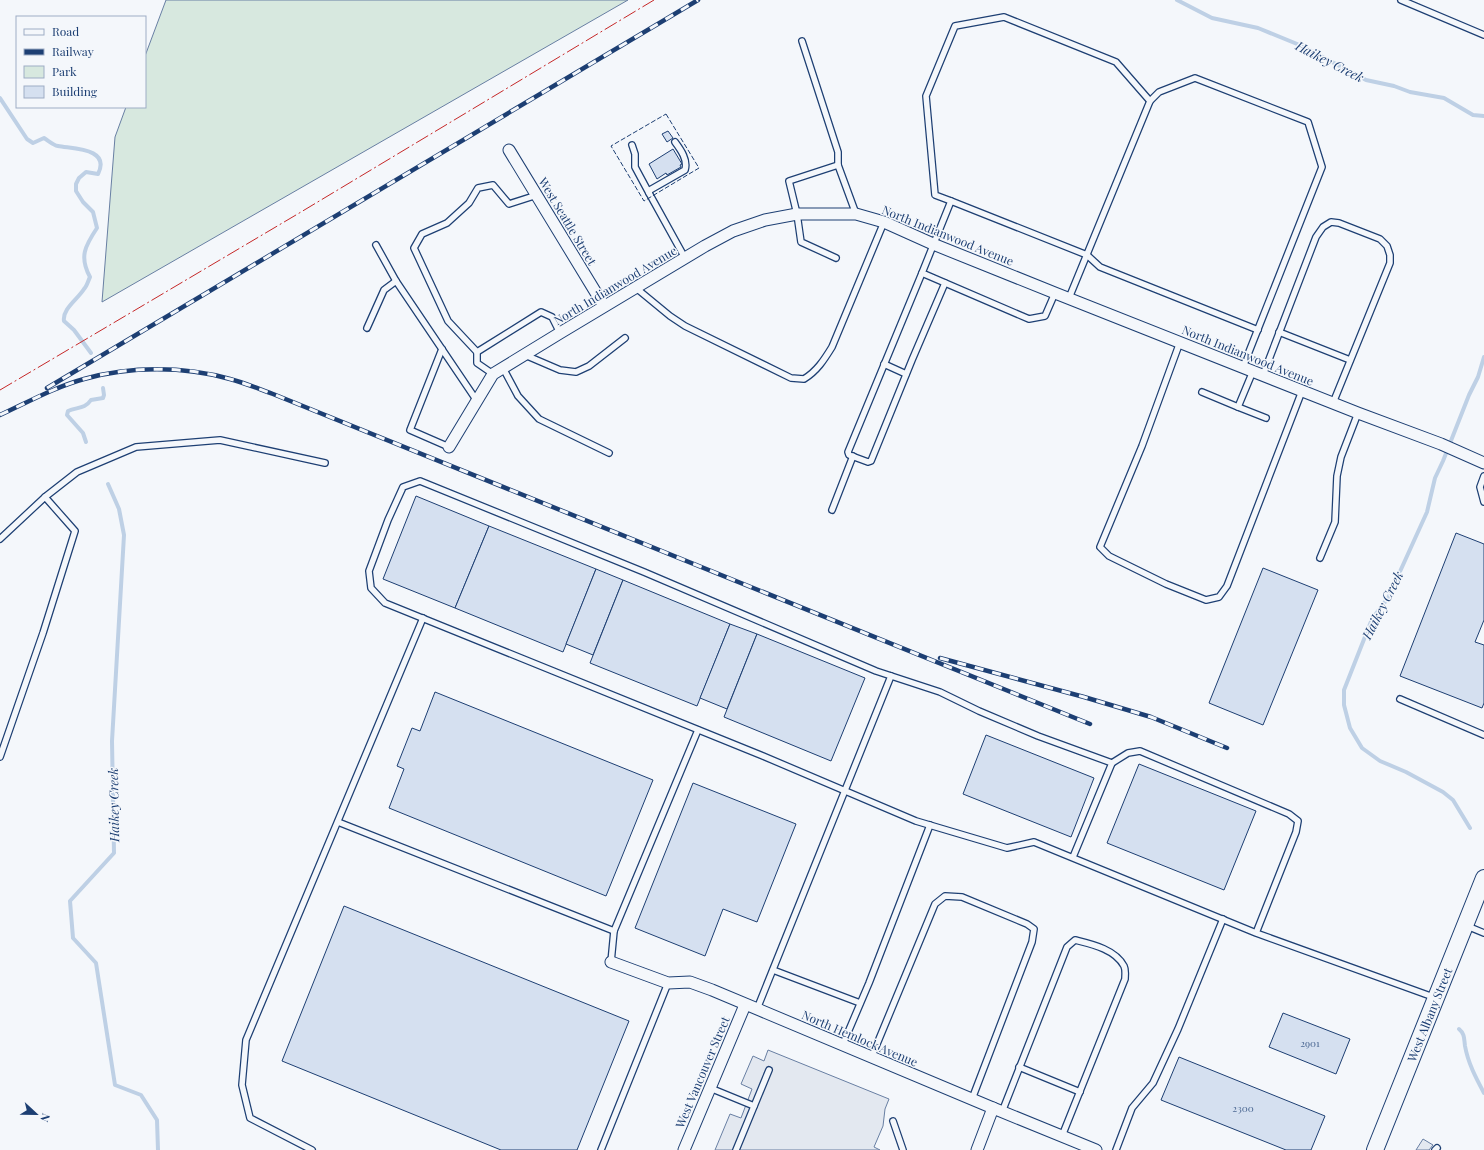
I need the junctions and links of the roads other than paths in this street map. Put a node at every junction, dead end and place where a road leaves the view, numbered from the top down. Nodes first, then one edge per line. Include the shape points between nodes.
1 (1401, 0) edge
2 (1484, 35) edge
3 (802, 40) dead end
4 (1150, 101) junction
5 (675, 142) dead end
6 (632, 145) dead end
7 (509, 150) dead end
8 (838, 165) junction
9 (649, 193) junction
10 (537, 195) junction
11 (951, 201) junction
12 (797, 214) junction
13 (856, 214) junction
14 (884, 222) junction
15 (933, 244) junction
16 (376, 245) dead end
17 (1087, 255) junction
18 (685, 258) junction
19 (836, 258) dead end
20 (922, 273) junction
21 (396, 281) junction
22 (945, 283) junction
23 (636, 288) junction
24 (1055, 293) junction
25 (1069, 298) junction
26 (604, 306) junction
27 (367, 328) dead end
28 (1258, 330) junction
29 (560, 332) junction
30 (1279, 332) junction
31 (625, 338) dead end
32 (1180, 342) junction
33 (442, 350) junction
34 (477, 352) junction
35 (524, 354) junction
36 (1350, 360) junction
37 (884, 364) junction
38 (503, 368) junction
39 (1253, 371) junction
40 (493, 374) junction
41 (906, 374) junction
42 (1302, 391) junction
43 (1202, 392) dead end
44 (477, 401) junction
45 (1333, 403) junction
46 (1238, 407) junction
47 (1358, 413) junction
48 (1266, 418) dead end
49 (449, 446) joint
50 (609, 453) dead end
51 (853, 456) junction
52 (325, 463) dead end
53 (1484, 463) edge
54 (1484, 476) edge
55 (45, 497) junction
56 (1484, 502) edge
57 (832, 510) dead end
58 (0, 539) edge
59 (1320, 558) dead end
60 (423, 618) junction
61 (891, 676) junction
62 (1400, 700) dead end
63 (698, 730) junction
64 (1484, 735) edge
65 (0, 757) edge
66 (1112, 763) junction
67 (846, 790) junction
68 (338, 822) junction
69 (930, 825) junction
70 (1073, 857) junction
71 (1484, 878) edge
72 (1223, 919) junction
73 (1465, 926) junction
74 (614, 931) junction
75 (1256, 933) junction
76 (1484, 933) edge
77 (611, 962) joint
78 (773, 970) junction
79 (668, 984) junction
80 (1436, 998) junction
81 (860, 1003) junction
82 (745, 1005) junction
83 (757, 1010) junction
84 (843, 1044) junction
85 (872, 1056) junction
86 (1019, 1067) junction
87 (769, 1070) dead end
88 (710, 1088) junction
89 (1080, 1092) junction
90 (972, 1099) junction
91 (754, 1106) junction
92 (997, 1110) junction
93 (893, 1121) dead end
94 (1062, 1136) junction
95 (312, 1150) edge
96 (601, 1150) edge
97 (684, 1150) edge
98 (736, 1150) edge
99 (904, 1150) edge
100 (977, 1150) edge
101 (1096, 1150) edge
102 (1116, 1150) edge
103 (1374, 1150) edge

1 - 2 lane
3 - 8 lane via 838,152
4 - 11 lane via 1116,62 1004,17 955,26 926,96 935,195
4 - 17 lane
4 - 28 lane via 1159,92 1195,78 1308,122 1322,167
5 - 9 lane via 684,156 685,170
6 - 9 lane via 635,167
7 - 10 street, West Seattle Street
8 - 12 lane via 789,181
8 - 13 lane
9 - 18 lane
10 - 26 street, West Seattle Street
10 - 34 lane via 509,204 493,185 478,188 469,203 447,223 422,234 414,248 448,321
11 - 15 lane
11 - 17 lane
12 - 13 street, North Indianwood Avenue
12 - 18 street, North Indianwood Avenue via 765,220 733,231
12 - 19 lane via 801,242
13 - 14 street, North Indianwood Avenue
14 - 15 street, North Indianwood Avenue
14 - 23 lane via 832,347 814,373 804,379 791,378 685,326
15 - 20 lane
15 - 24 street, North Indianwood Avenue
16 - 21 lane
17 - 25 lane
17 - 28 lane via 1100,267
18 - 23 street, North Indianwood Avenue
20 - 22 lane
20 - 37 lane
21 - 27 lane via 384,290
21 - 33 lane
22 - 24 lane via 1029,319 1045,316
22 - 41 lane
23 - 26 street, North Indianwood Avenue
24 - 25 street, North Indianwood Avenue
25 - 32 street, North Indianwood Avenue
26 - 29 street, North Indianwood Avenue
28 - 39 lane
29 - 34 lane via 552,317 541,312
29 - 35 street, North Indianwood Avenue
30 - 36 lane
30 - 36 lane via 1316,237 1323,227 1331,222 1339,223 1380,239 1387,246 1390,263
30 - 39 lane
31 - 35 lane via 589,366 576,372 560,370
32 - 39 street, North Indianwood Avenue
32 - 42 lane via 1142,446 1100,547 1109,556 1166,584 1206,600 1219,597 1227,586
33 - 44 lane
33 - 49 lane via 410,430
34 - 40 lane via 477,363
35 - 38 street, North Indianwood Avenue
36 - 45 lane
37 - 41 lane
37 - 51 lane via 848,452
38 - 40 street, North Indianwood Avenue
38 - 50 lane via 518,396 539,419
39 - 42 street, North Indianwood Avenue
39 - 46 lane
40 - 44 street, North Indianwood Avenue
41 - 51 lane via 871,461
42 - 45 street, North Indianwood Avenue
43 - 46 lane
44 - 49 street, North Indianwood Avenue
45 - 47 street, North Indianwood Avenue
46 - 48 lane
47 - 53 street, North Indianwood Avenue
47 - 59 lane via 1340,456 1335,522
51 - 57 lane
52 - 55 lane via 220,440 136,447 77,472
54 - 56 lane via 1480,487
55 - 58 lane
55 - 65 lane via 75,531
60 - 61 lane via 385,603 371,588 369,571 403,487 420,481
60 - 63 lane
60 - 68 lane
61 - 66 lane via 940,692 1038,736
61 - 67 lane
62 - 64 lane
63 - 67 lane
63 - 74 lane
66 - 70 lane
66 - 75 lane via 1128,753 1140,751 1258,800 1289,814 1298,821
67 - 69 lane
67 - 78 lane
68 - 74 lane
68 - 95 lane via 246,1040 242,1085 250,1118
69 - 70 lane via 1007,848 1034,842
69 - 81 lane
70 - 72 lane
71 - 73 main road, West Albany Street
72 - 75 lane
72 - 102 lane via 1153,1083 1132,1108
73 - 76 lane
73 - 80 main road, West Albany Street
74 - 77 lane
75 - 80 lane
77 - 79 street, North Hemlock Avenue
78 - 81 lane
78 - 83 lane
79 - 82 street, North Hemlock Avenue via 690,982
79 - 96 lane
80 - 103 main road, West Albany Street
81 - 84 lane
82 - 83 street, North Hemlock Avenue
82 - 88 street, West Vancouver Street
83 - 84 street, North Hemlock Avenue
84 - 85 street, North Hemlock Avenue
85 - 90 street, North Hemlock Avenue
85 - 90 lane via 935,904 945,896 962,897 1027,924 1034,929 1032,942
86 - 89 lane
86 - 89 lane via 1067,947 1075,940 1096,946 1117,957 1125,967 1125,979
86 - 92 lane
87 - 91 lane
88 - 91 lane
88 - 97 street, West Vancouver Street
89 - 94 lane
90 - 92 street, North Hemlock Avenue
91 - 98 lane
92 - 94 street, North Hemlock Avenue
92 - 100 street
93 - 99 lane
94 - 101 street, North Hemlock Avenue

